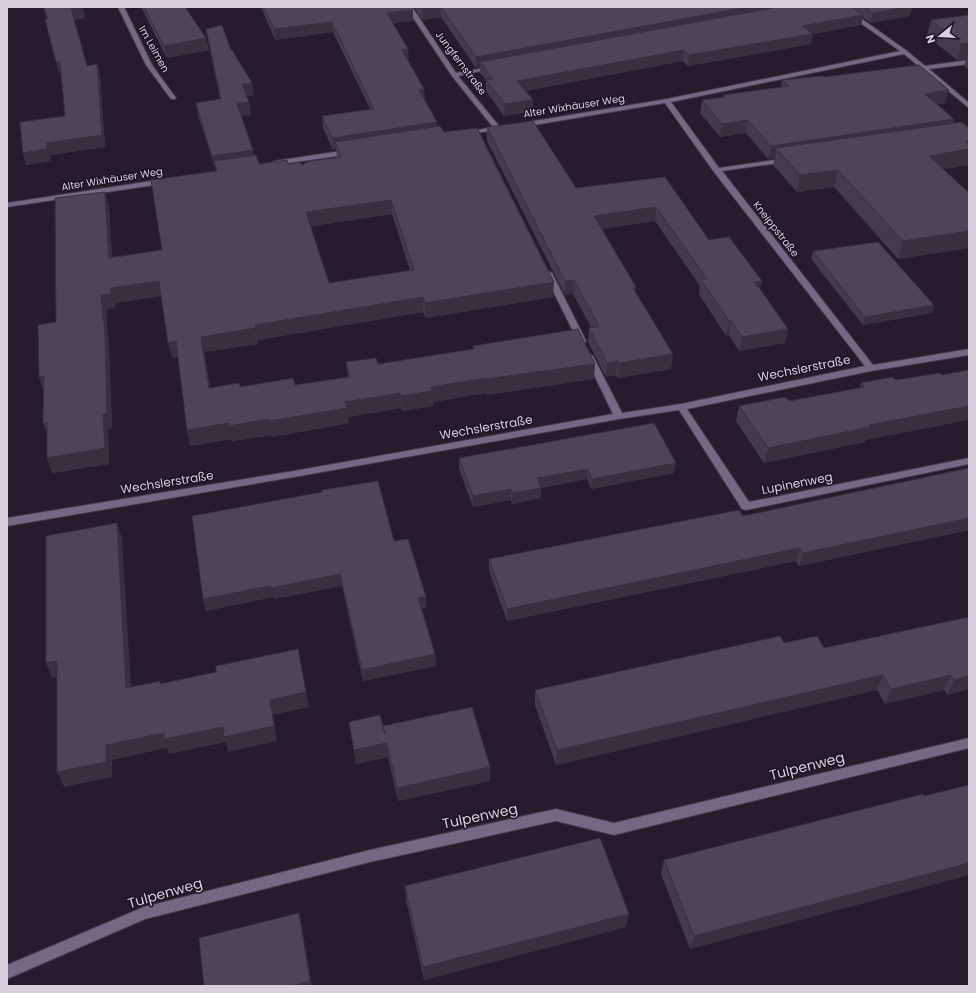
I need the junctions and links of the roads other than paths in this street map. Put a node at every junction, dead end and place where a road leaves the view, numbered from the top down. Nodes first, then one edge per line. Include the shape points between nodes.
1 (121, 7) edge
2 (409, 7) edge
3 (841, 7) edge
4 (905, 52) junction
5 (969, 62) edge
6 (500, 66) edge
7 (925, 68) junction
8 (454, 75) junction
9 (173, 98) dead end
10 (668, 101) junction
11 (969, 106) edge
12 (513, 126) edge
13 (506, 128) edge
14 (498, 129) junction
15 (454, 136) edge
16 (355, 151) edge
17 (796, 158) edge
18 (271, 164) edge
19 (717, 170) junction
20 (170, 180) edge
21 (7, 205) edge
22 (544, 266) edge
23 (969, 352) edge
24 (871, 368) junction
25 (681, 407) junction
26 (619, 416) junction
27 (969, 462) edge
28 (7, 522) edge
29 (969, 743) edge
30 (7, 972) edge

1 - 9 street, Im Leimen via 149,65
2 - 8 street, Jungfernstraße
3 - 4 street
4 - 7 street
4 - 10 street, Alter Wixhäuser Weg
5 - 7 street
6 - 8 street
7 - 11 street
8 - 14 street, Jungfernstraße
10 - 12 street, Alter Wixhäuser Weg
10 - 19 street, Kneippstraße
13 - 14 street
14 - 15 street via 479,135
16 - 18 street
17 - 19 street
19 - 24 street, Kneippstraße
20 - 21 street, Alter Wixhäuser Weg
22 - 26 street
23 - 24 street, Wechslerstraße
24 - 25 street, Wechslerstraße
25 - 26 street, Wechslerstraße
25 - 27 street, Lupinenweg via 746,506
26 - 28 street, Wechslerstraße
29 - 30 street, Tulpenweg via 614,829 556,815 370,856 144,912

